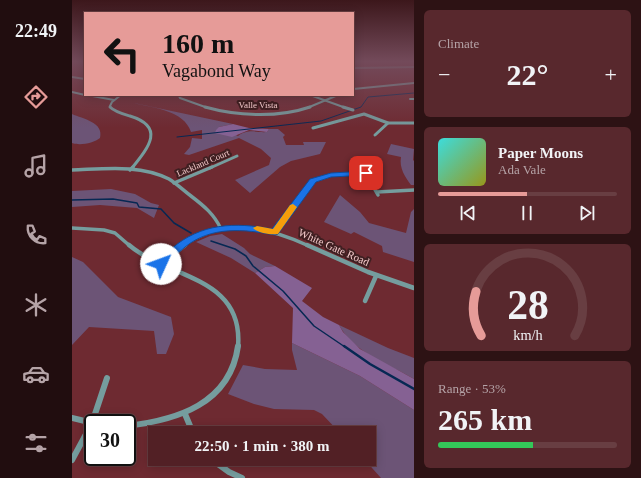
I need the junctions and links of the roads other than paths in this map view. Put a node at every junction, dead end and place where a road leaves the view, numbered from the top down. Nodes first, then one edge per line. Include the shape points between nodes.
1 (403, 83) edge
2 (354, 89) edge
3 (72, 92) edge
4 (84, 95) edge
5 (92, 96) edge
6 (120, 96) edge
7 (181, 96) edge
8 (313, 96) edge
9 (335, 96) edge
10 (410, 99) dead end
11 (414, 99) edge
12 (114, 100) junction
13 (325, 100) junction
14 (353, 110) dead end
15 (388, 123) junction
16 (414, 123) edge
17 (313, 128) dead end
18 (375, 135) dead end
19 (237, 156) dead end
20 (360, 163) dead end
21 (72, 170) edge
22 (130, 170) junction
23 (366, 173) junction
24 (174, 183) junction
25 (414, 190) edge
26 (72, 228) edge
27 (221, 229) junction
28 (275, 232) junction
29 (161, 264) junction
30 (376, 276) junction
31 (414, 288) edge
32 (365, 301) dead end
33 (107, 378) dead end
34 (95, 414) edge
35 (185, 414) junction
36 (72, 418) edge
37 (84, 421) edge
38 (136, 425) edge
39 (189, 426) edge
40 (84, 438) edge
41 (72, 460) edge
42 (221, 466) edge
43 (242, 478) edge

1 - 2 street
3 - 4 street
5 - 12 street
6 - 12 street
7 - 13 street, Valle Vista via 184,100 200,105 250,114 297,110
8 - 13 street
9 - 13 street, Valle Vista
10 - 11 street
12 - 22 street via 110,106 112,109 146,124 152,132 147,149
13 - 14 street
15 - 16 street
15 - 17 street via 364,114
15 - 18 street
19 - 24 street, Lackland Court
20 - 23 street
21 - 22 street
22 - 24 street via 166,178
23 - 25 street via 378,194
23 - 28 street via 331,175 313,181
24 - 27 street via 210,210
26 - 29 street via 115,233 140,254
27 - 28 street, White Gate Road via 248,227
27 - 29 street, White Gate Road via 192,239
28 - 30 street, White Gate Road
29 - 35 street via 215,290 228,304 238,326 239,343 235,360 224,382 207,401
30 - 31 street, White Gate Road
30 - 32 street
33 - 34 street
35 - 38 street
35 - 39 street
36 - 37 street
40 - 41 street
42 - 43 street

